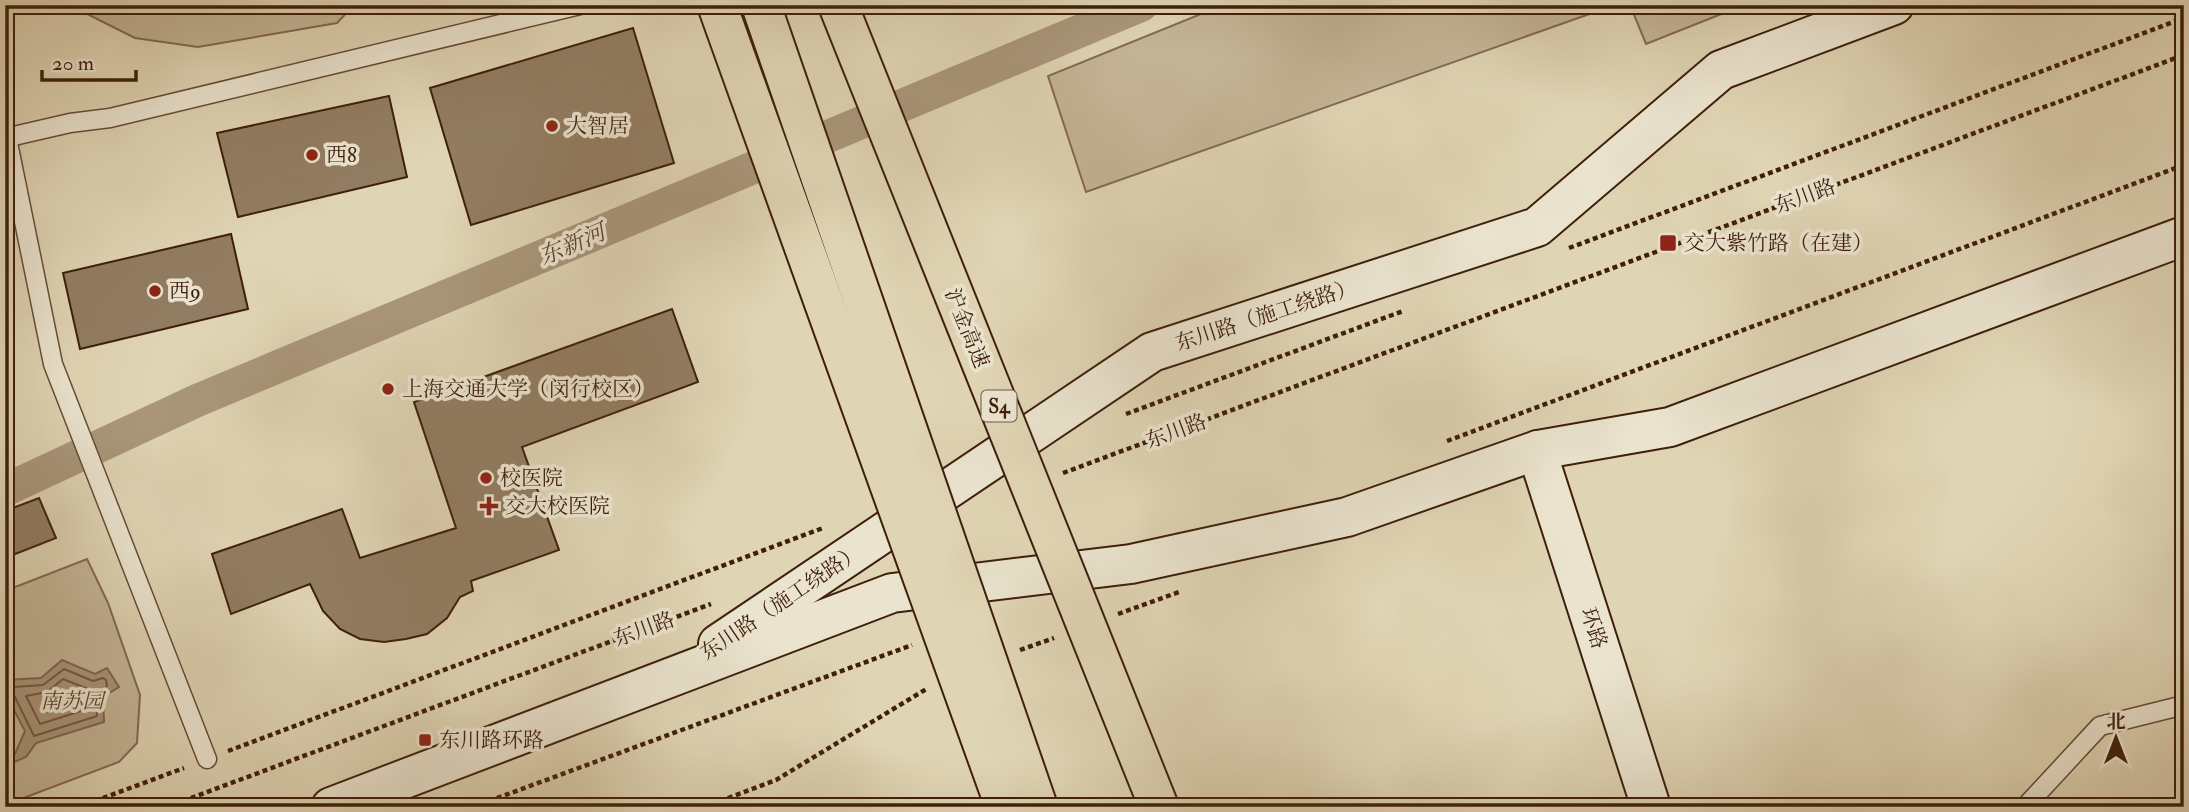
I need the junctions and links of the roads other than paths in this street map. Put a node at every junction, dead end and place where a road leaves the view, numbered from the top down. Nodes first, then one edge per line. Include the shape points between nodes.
1 (580, 5) edge
2 (717, 5) edge
3 (761, 5) edge
4 (838, 5) edge
5 (1894, 5) edge
6 (6, 134) edge
7 (2184, 236) edge
8 (1538, 450) junction
9 (661, 682) junction
10 (2184, 705) edge
11 (207, 759) road end
12 (331, 807) edge
13 (1005, 807) edge
14 (1038, 807) edge
15 (1159, 807) edge
16 (1651, 807) edge
17 (2025, 807) edge

1 - 6 lane via 110,118
2 - 13 highway, bridge
3 - 14 highway, bridge
4 - 15 highway, 沪金高速 / S4, bridge
5 - 9 main road, 东川路（施工绕路） via 1721,70 1536,227 1152,352
6 - 11 lane via 53,364
7 - 8 main road via 1670,428
8 - 9 main road via 1347,517 1131,564 892,593
8 - 16 main road, 环路
9 - 12 main road
10 - 17 lane via 2100,726

